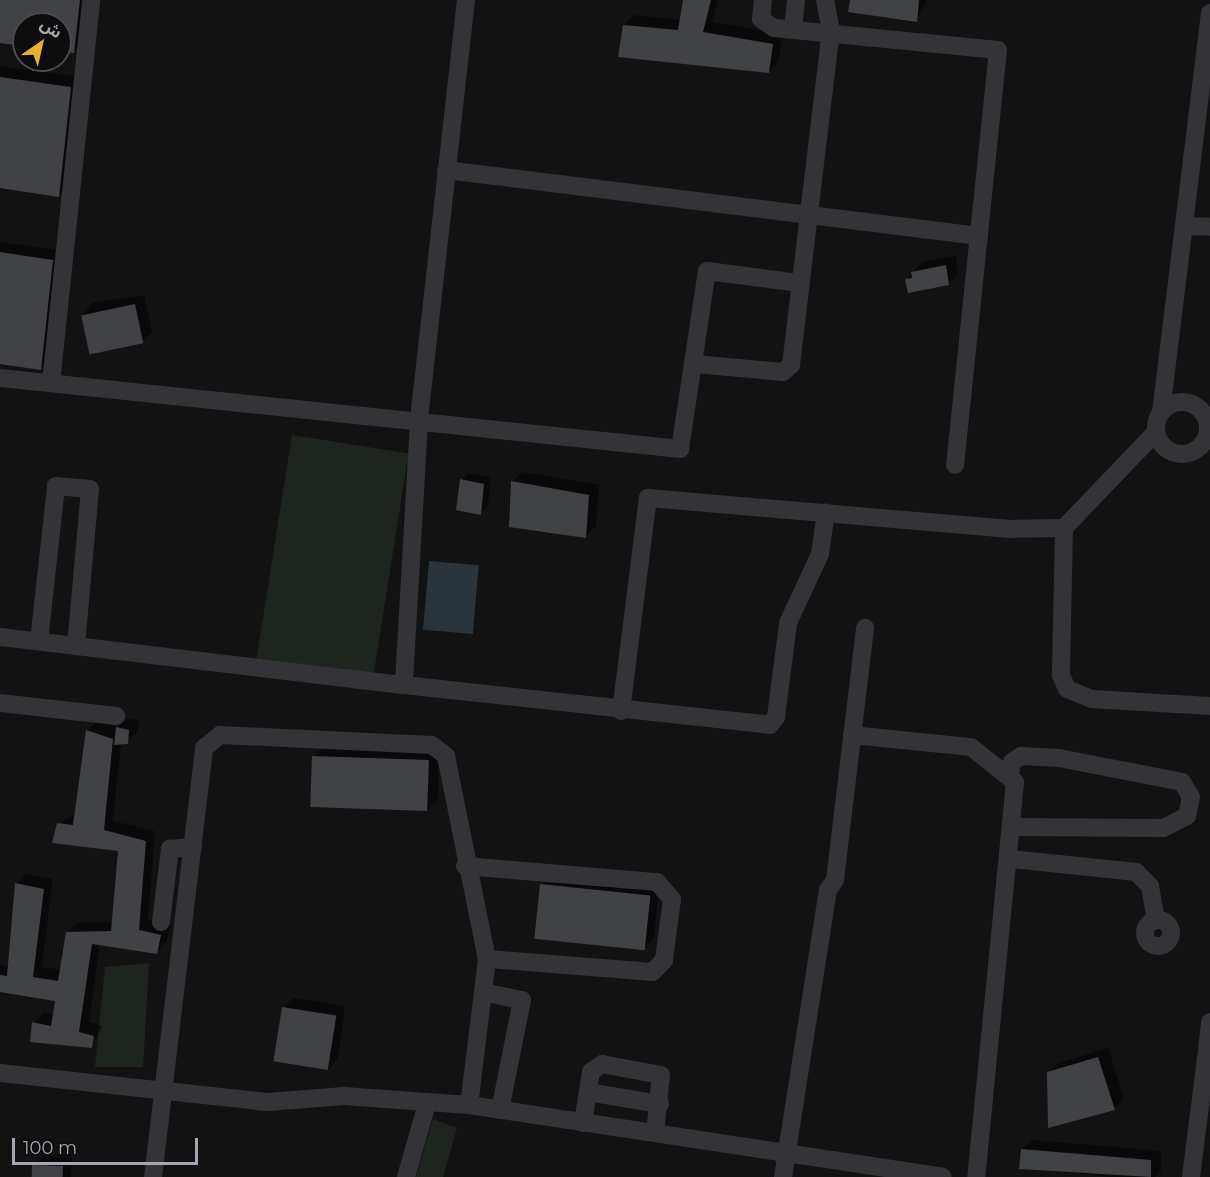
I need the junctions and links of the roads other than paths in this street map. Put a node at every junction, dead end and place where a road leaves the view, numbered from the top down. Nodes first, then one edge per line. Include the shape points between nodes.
1 (91, 0) edge
2 (466, 0) edge
3 (763, 0) edge
4 (796, 0) edge
5 (825, 0) edge
6 (1206, 0) edge
7 (1209, 16) edge
8 (792, 29) junction
9 (831, 31) junction
10 (446, 170) junction
11 (807, 215) junction
12 (1187, 226) junction
13 (1210, 227) edge
14 (979, 236) junction
15 (800, 283) junction
16 (695, 363) junction
17 (0, 378) edge
18 (51, 383) junction
19 (1167, 390) junction
20 (1188, 402) junction
21 (1161, 412) junction
22 (1207, 416) edge
23 (420, 422) junction
24 (1156, 432) junction
25 (1203, 453) edge
26 (956, 465) dead end
27 (826, 512) junction
28 (1064, 528) junction
29 (866, 628) dead end
30 (0, 637) edge
31 (39, 642) junction
32 (76, 646) junction
33 (404, 685) junction
34 (0, 703) edge
35 (1210, 705) edge
36 (621, 711) junction
37 (116, 716) dead end
38 (852, 735) junction
39 (1010, 774) junction
40 (1012, 827) junction
41 (193, 847) junction
42 (1011, 859) junction
43 (465, 866) junction
44 (1156, 920) dead end
45 (160, 922) dead end
46 (487, 959) junction
47 (483, 992) junction
48 (1210, 1022) edge
49 (1208, 1059) edge
50 (0, 1073) edge
51 (166, 1092) junction
52 (588, 1092) junction
53 (427, 1104) junction
54 (660, 1104) junction
55 (469, 1105) junction
56 (500, 1110) junction
57 (583, 1123) junction
58 (655, 1133) junction
59 (789, 1155) junction
60 (153, 1177) edge
61 (406, 1177) edge
62 (783, 1177) edge
63 (943, 1177) edge
64 (976, 1177) edge
65 (1191, 1177) edge

1 - 18 lane
2 - 10 lane
3 - 8 lane via 766,24
4 - 8 lane
5 - 9 lane
6 - 7 lane
7 - 12 lane
8 - 9 lane
9 - 11 lane
9 - 14 lane via 998,50
10 - 11 lane
10 - 23 lane
11 - 14 lane
11 - 15 lane
12 - 13 lane
12 - 19 lane
14 - 26 lane
15 - 16 lane via 788,370
15 - 16 lane via 707,271
16 - 23 lane via 680,449
17 - 18 lane
18 - 23 lane
19 - 20 lane
19 - 21 lane
20 - 21 lane
20 - 22 lane
21 - 24 lane
22 - 25 lane via 1208,435
23 - 33 lane
24 - 25 lane via 1175,454
24 - 28 lane
27 - 28 lane via 1008,529
27 - 36 lane via 817,565 788,623 774,722
27 - 36 lane via 648,498
28 - 35 lane via 1061,675 1067,689 1092,699
29 - 38 lane
30 - 31 lane
31 - 32 lane
31 - 32 lane via 56,486 90,489
32 - 33 lane
33 - 36 lane
34 - 37 lane
38 - 39 lane via 971,747
38 - 59 lane via 835,880 828,890
39 - 40 lane
39 - 40 lane via 1021,756 1059,758 1182,782 1191,797 1187,816 1163,828
40 - 42 lane
41 - 43 lane via 204,748 210,739 432,745 446,756
41 - 45 lane via 170,849
41 - 51 lane
42 - 44 lane via 1136,872 1150,886
42 - 64 lane
43 - 46 lane
43 - 46 lane via 657,882 672,899 664,960 653,972
46 - 47 lane
47 - 55 lane
47 - 56 lane via 522,1000
48 - 49 lane
49 - 65 lane
50 - 51 lane
51 - 53 lane via 268,1102 344,1096
51 - 60 lane
52 - 54 lane
52 - 54 lane via 592,1069 602,1064 661,1075
52 - 57 lane
53 - 55 lane
53 - 61 lane
54 - 58 lane
55 - 56 lane
56 - 57 lane
57 - 58 lane
58 - 59 lane
59 - 62 lane
59 - 63 lane

